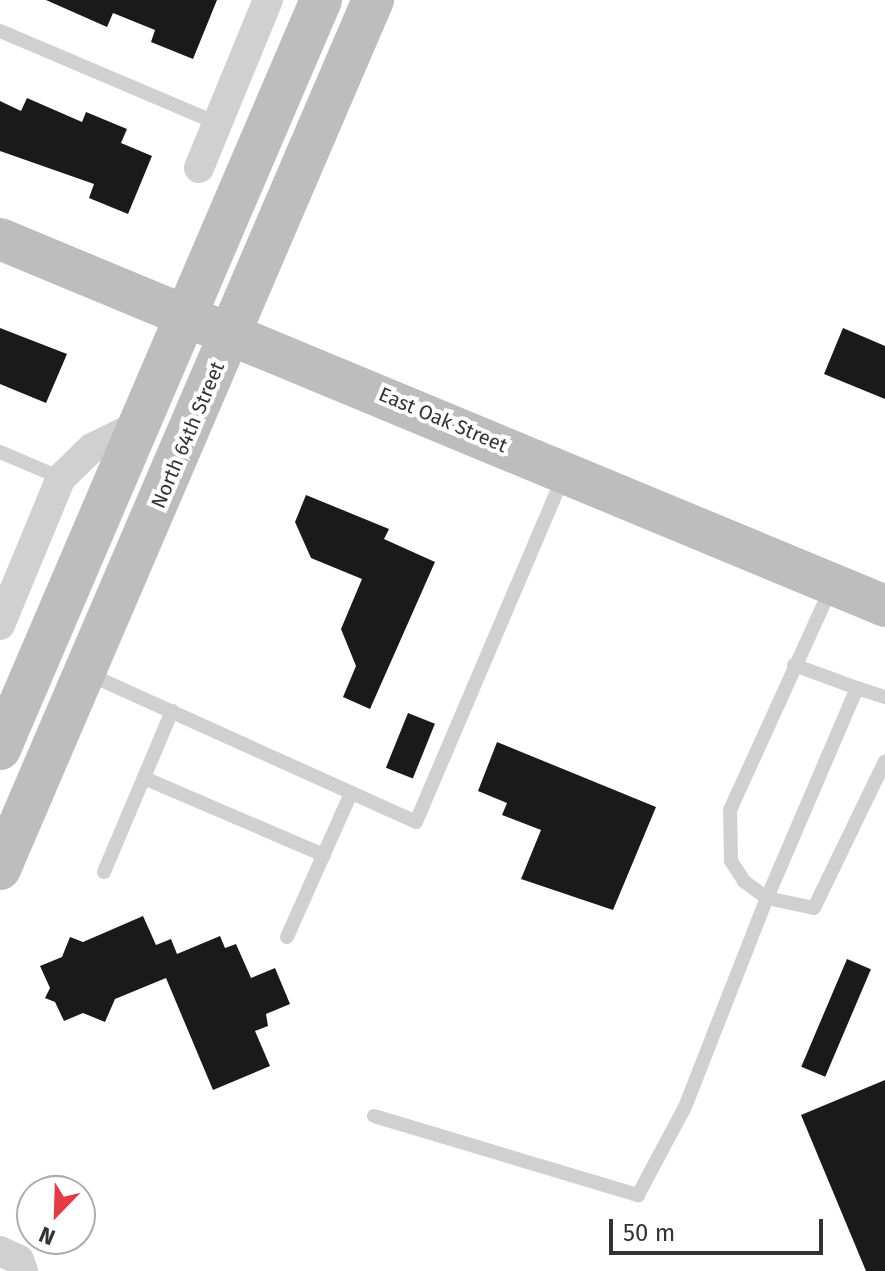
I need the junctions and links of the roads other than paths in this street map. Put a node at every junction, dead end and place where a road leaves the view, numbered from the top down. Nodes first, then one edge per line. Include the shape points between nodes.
1 (268, 0) edge
2 (321, 0) edge
3 (373, 0) edge
4 (0, 31) edge
5 (217, 123) junction
6 (199, 168) dead end
7 (0, 239) edge
8 (188, 315) junction
9 (233, 333) junction
10 (141, 424) junction
11 (0, 452) edge
12 (566, 471) junction
13 (61, 478) junction
14 (833, 584) junction
15 (885, 606) edge
16 (0, 625) edge
17 (794, 665) junction
18 (85, 672) junction
19 (857, 688) junction
20 (885, 697) edge
21 (172, 711) junction
22 (0, 749) edge
23 (885, 761) edge
24 (144, 778) junction
25 (351, 793) junction
26 (324, 855) junction
27 (0, 869) edge
28 (104, 872) dead end
29 (767, 898) junction
30 (287, 937) dead end
31 (374, 1116) dead end
32 (0, 1251) edge
33 (23, 1271) edge

1 - 5 street
2 - 8 main road
3 - 9 main road, North 64th Street
4 - 5 lane
5 - 6 street
7 - 8 main road, East Oak Street
8 - 9 main road, East Oak Street
8 - 10 main road
9 - 12 main road, East Oak Street
9 - 18 main road, North 64th Street
10 - 13 street via 92,448
10 - 22 main road
11 - 13 lane
12 - 14 main road, East Oak Street
12 - 25 lane via 416,822
13 - 16 street
14 - 15 main road, East Oak Street
14 - 17 lane
17 - 19 lane
17 - 29 lane via 730,810 731,861 744,881
18 - 21 lane
18 - 27 main road, North 64th Street
19 - 20 lane
19 - 29 lane
21 - 24 lane
21 - 25 lane
23 - 29 lane via 814,908
24 - 26 lane
24 - 28 lane
25 - 26 lane
26 - 30 lane
29 - 31 lane via 685,1107 638,1195
32 - 33 street via 19,1260

